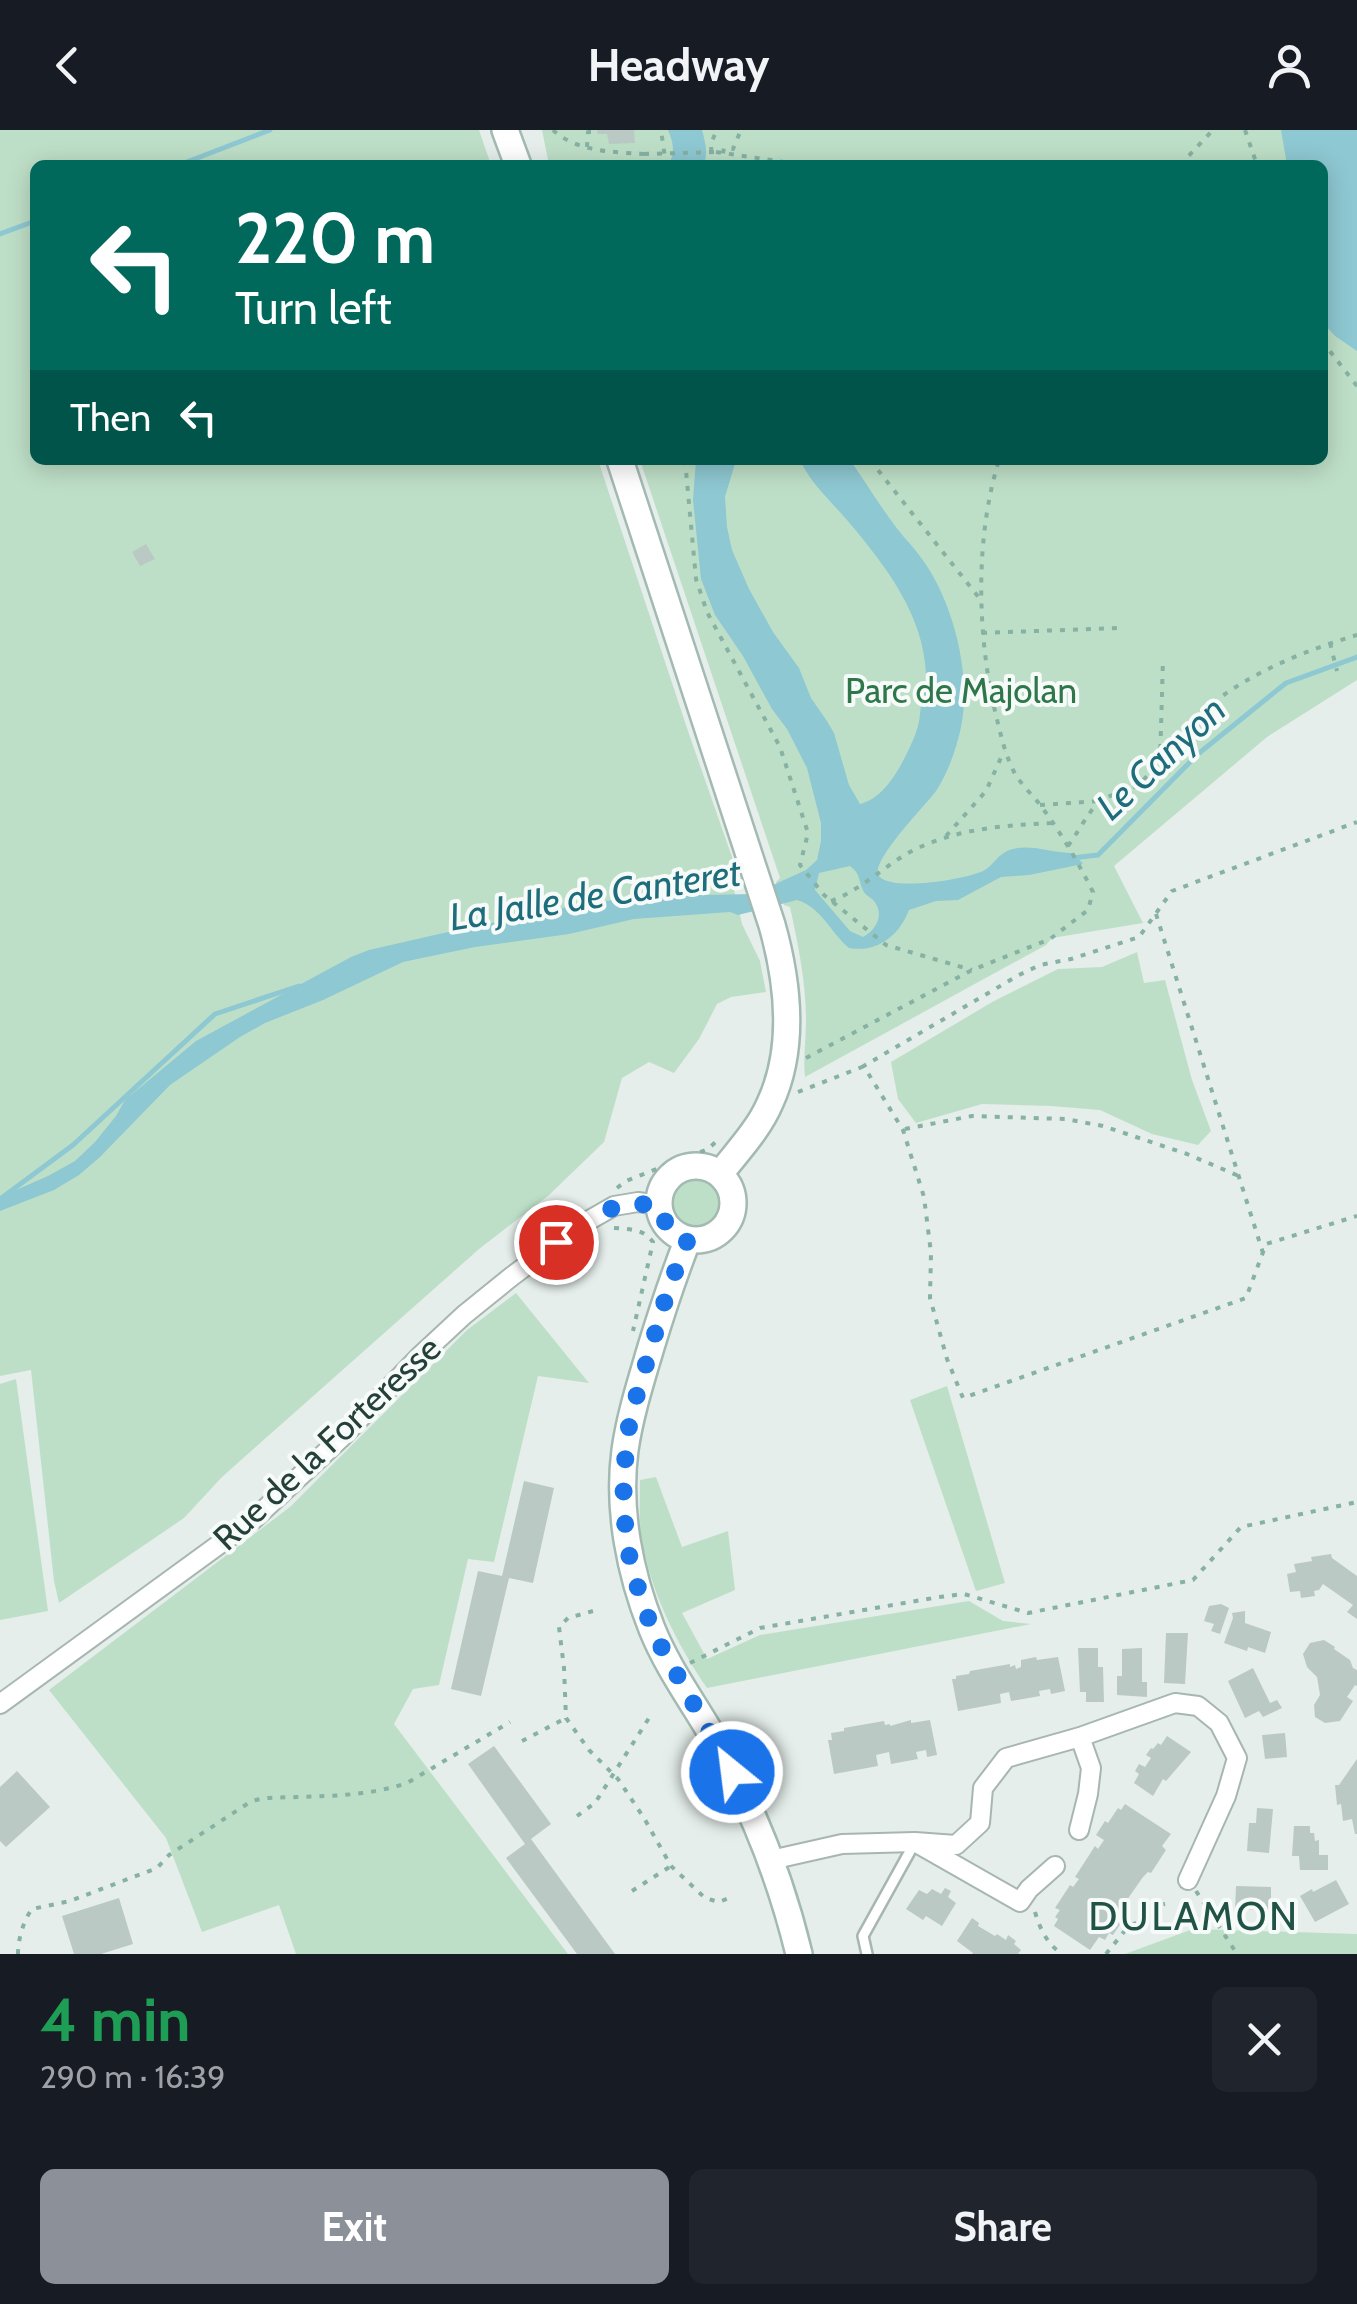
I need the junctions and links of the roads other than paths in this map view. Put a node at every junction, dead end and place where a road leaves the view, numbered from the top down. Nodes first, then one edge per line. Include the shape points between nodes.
1 (506, 130) edge
2 (516, 160) edge
3 (622, 465) edge
4 (720, 1174) junction
5 (659, 1206) junction
6 (688, 1239) junction
7 (0, 1704) edge
8 (1080, 1738) junction
9 (1079, 1830) dead end
10 (915, 1842) junction
11 (771, 1860) junction
12 (1055, 1866) dead end
13 (1188, 1880) road end
14 (799, 1954) edge
15 (867, 1954) edge

1 - 2 main road
3 - 4 main road via 757,876 785,982 782,1066 769,1106
4 - 5 main road via 685,1168 666,1182
4 - 6 main road via 733,1195 730,1219 712,1237
5 - 6 main road via 668,1227
5 - 7 street, Rue de la Forteresse via 614,1206 510,1277 254,1519
6 - 11 main road via 630,1418 623,1479 626,1541 653,1632 745,1798
8 - 9 street via 1091,1768
8 - 10 street via 1006,1758 982,1788 980,1823 956,1845
8 - 13 street via 1175,1704 1198,1706 1219,1723 1237,1758
10 - 11 street via 842,1844
10 - 12 street via 1020,1902
10 - 15 lane via 863,1936
11 - 14 main road

